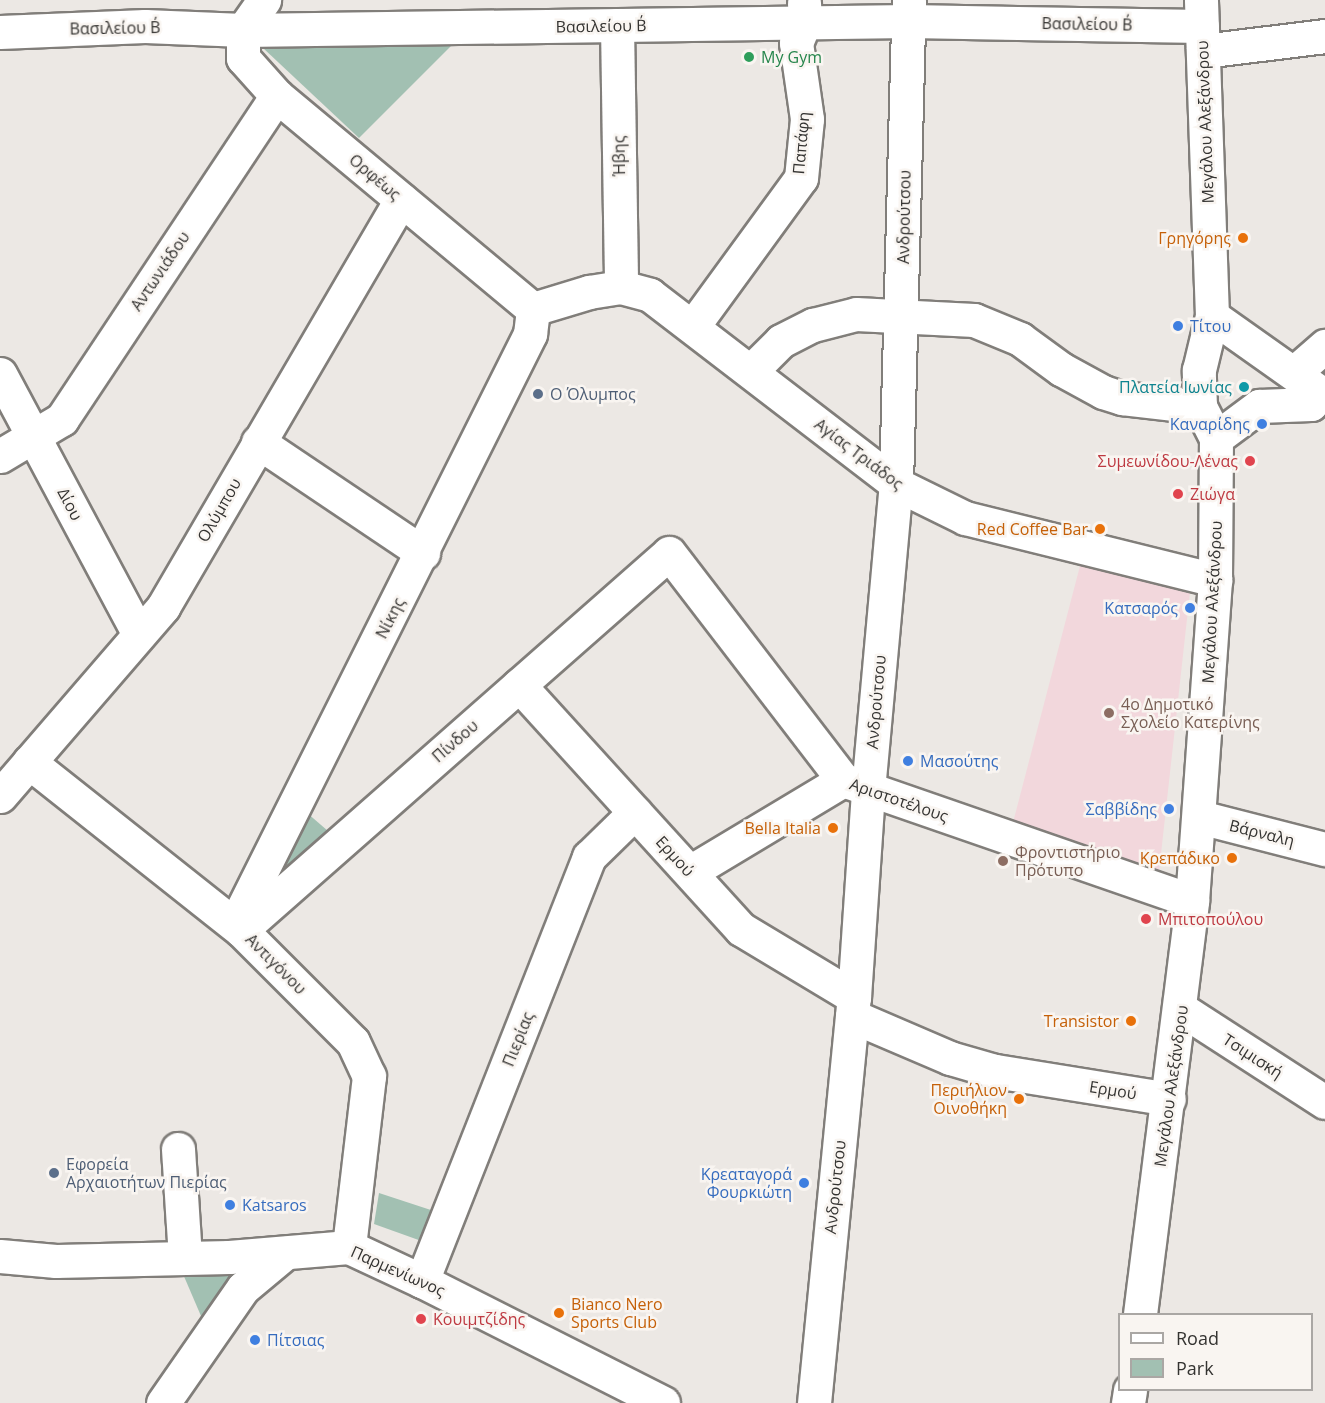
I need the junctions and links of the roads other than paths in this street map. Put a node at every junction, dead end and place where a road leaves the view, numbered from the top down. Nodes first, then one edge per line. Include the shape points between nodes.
1 (264, 0) edge
2 (909, 10) edge
3 (804, 11) edge
4 (141, 13) edge
5 (617, 25) junction
6 (1202, 26) edge
7 (243, 30) junction
8 (0, 32) edge
9 (1325, 36) edge
10 (277, 96) junction
11 (400, 199) junction
12 (621, 287) junction
13 (533, 309) junction
14 (902, 315) junction
15 (1212, 316) junction
16 (693, 326) junction
17 (1325, 346) edge
18 (751, 371) junction
19 (1295, 372) junction
20 (0, 374) edge
21 (1323, 394) edge
22 (1200, 407) junction
23 (1216, 438) junction
24 (35, 439) junction
25 (258, 442) junction
26 (0, 456) edge
27 (896, 484) junction
28 (423, 553) junction
29 (669, 553) joint
30 (1215, 580) junction
31 (139, 634) junction
32 (519, 685) junction
33 (29, 762) junction
34 (855, 785) junction
35 (0, 796) edge
36 (635, 812) junction
37 (1200, 817) junction
38 (1325, 849) edge
39 (690, 872) junction
40 (1192, 902) junction
41 (238, 927) junction
42 (853, 1007) junction
43 (1181, 1009) junction
44 (1169, 1099) junction
45 (1325, 1102) edge
46 (178, 1149) dead end
47 (349, 1247) junction
48 (285, 1253) junction
49 (0, 1256) edge
50 (185, 1258) junction
51 (422, 1281) junction
52 (1140, 1313) edge
53 (163, 1403) edge
54 (663, 1403) edge
55 (814, 1403) edge

1 - 7 street
2 - 3 street, Βασιλείου Β΄
2 - 6 street, Βασιλείου Β΄
2 - 14 street, Ανδρούτσου
3 - 5 street, Βασιλείου Β΄
3 - 16 street, Παπάφη via 796,43 807,120 801,178
4 - 7 street, Βασιλείου Β΄
4 - 8 street, Βασιλείου Β΄
5 - 7 street, Βασιλείου Β΄
5 - 12 street, Ήβης
6 - 9 street, Βασιλείου Β΄
6 - 15 street, Μεγάλου Αλεξάνδρου
7 - 10 street, Ορφέως via 243,58
10 - 11 street, Ορφέως
10 - 24 street, Αντωνιάδου via 62,419
11 - 13 street, Ορφέως
11 - 25 street, Ολύμπου
12 - 13 street, Αγίας Τριάδος
12 - 16 street, Αγίας Τριάδος via 650,295
13 - 28 street, Νίκης via 530,334
14 - 18 street via 856,314 813,325 781,341
14 - 22 street via 974,320 1020,339 1061,369 1103,392 1122,398
14 - 27 street, Ανδρούτσου
15 - 19 street
15 - 22 street, Μεγάλου Αλεξάνδρου via 1199,370
16 - 18 street, Αγίας Τριάδος
17 - 19 street
18 - 27 street, Αγίας Τριάδος
19 - 21 street
20 - 24 street, Δίου
21 - 23 street via 1311,404 1259,406
22 - 23 street, Μεγάλου Αλεξάνδρου
23 - 30 street, Μεγάλου Αλεξάνδρου
24 - 26 street, Αντωνιάδου
24 - 31 street, Δίου
25 - 28 street
25 - 31 street, Ολύμπου via 163,607
27 - 30 street, Αγίας Τριάδος via 964,518
27 - 34 street, Ανδρούτσου
28 - 41 street, Νίκης
29 - 32 street, Πίνδου
29 - 34 street, Αριστοτέλους
30 - 37 street, Μεγάλου Αλεξάνδρου
31 - 33 street, Ολύμπου
32 - 36 street, Ερμού
32 - 41 street, Πίνδου
33 - 35 street, Ολύμπου
33 - 41 street, Αντιγόνου
34 - 39 street
34 - 40 street, Αριστοτέλους
34 - 42 street, Ανδρούτσου
36 - 39 street, Ερμού
36 - 51 street, Πιερίας via 590,857
37 - 38 street, Βάρναλη
37 - 40 street, Μεγάλου Αλεξάνδρου
39 - 42 street, Ερμού via 741,928
40 - 43 street, Μεγάλου Αλεξάνδρου
41 - 47 street, Αντιγόνου via 353,1042 369,1076
42 - 44 street, Ερμού via 950,1058 995,1071
42 - 55 street, Ανδρούτσου
43 - 44 street, Μεγάλου Αλεξάνδρου
43 - 45 street, Τσιμισκή
44 - 52 street, Μεγάλου Αλεξάνδρου
46 - 50 street
47 - 48 street, Παρμενίωνος
47 - 51 street, Παρμενίωνος
48 - 50 street, Παρμενίωνος
48 - 53 street via 243,1288
49 - 50 street, Παρμενίωνος via 56,1261
51 - 54 street, Παρμενίωνος

